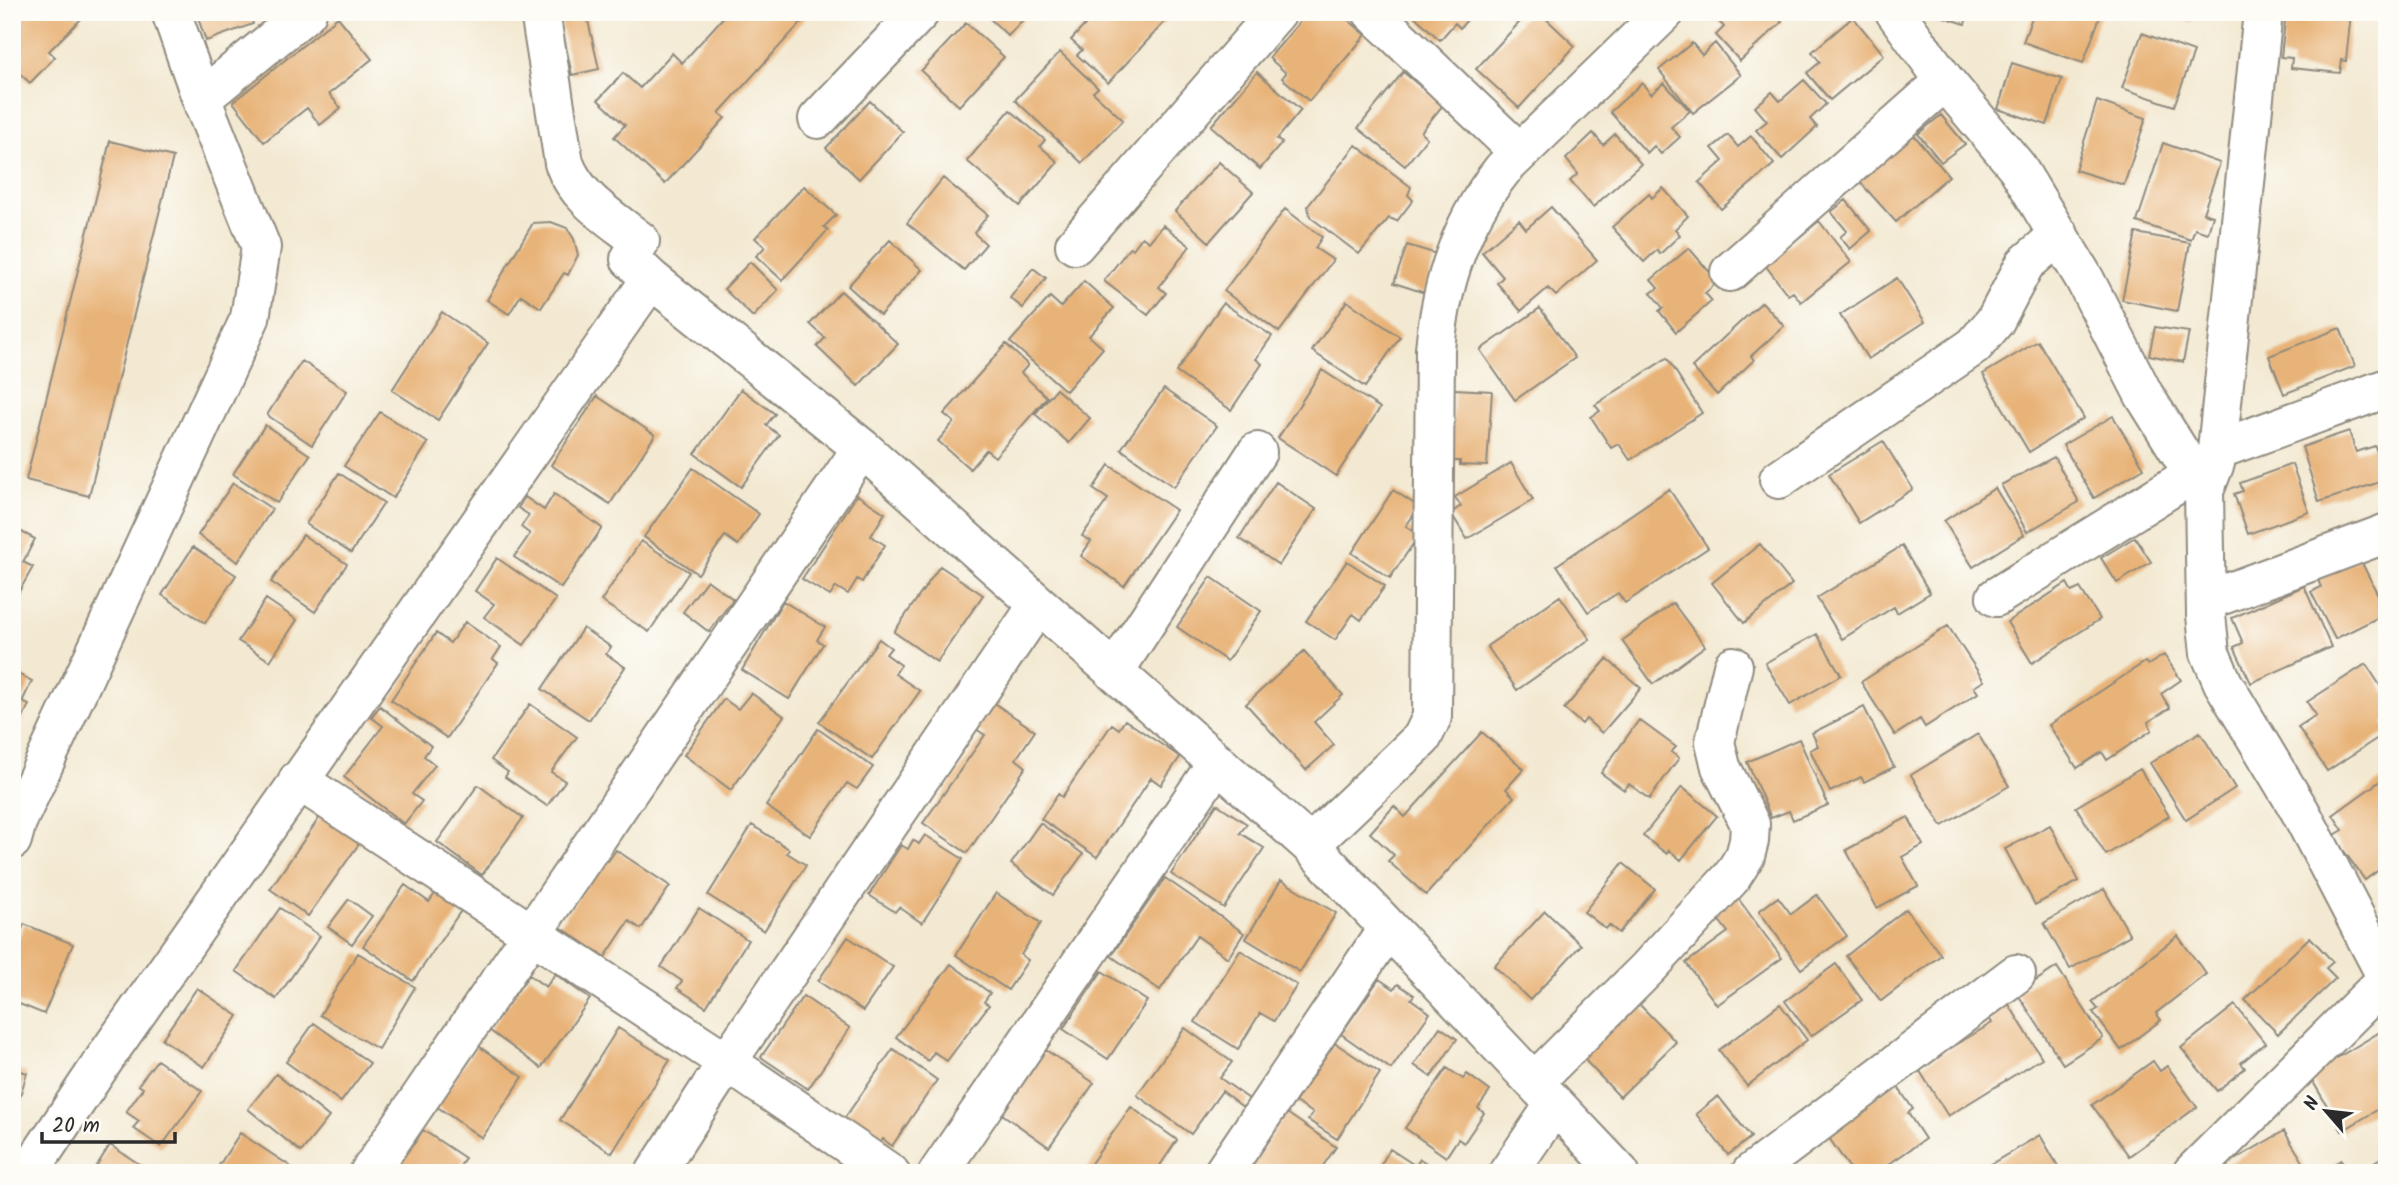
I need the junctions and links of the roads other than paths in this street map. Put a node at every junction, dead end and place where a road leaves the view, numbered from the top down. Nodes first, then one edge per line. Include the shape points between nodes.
1 (171, 12) edge
2 (307, 12) edge
3 (540, 12) edge
4 (920, 12) edge
5 (1277, 12) edge
6 (1372, 12) edge
7 (1665, 12) edge
8 (1895, 12) edge
9 (2263, 12) edge
10 (1945, 81) junction
11 (202, 98) junction
12 (818, 119) dead end
13 (1520, 152) junction
14 (2059, 235) junction
15 (1075, 244) dead end
16 (1730, 272) dead end
17 (651, 279) junction
18 (2387, 388) edge
19 (862, 448) junction
20 (1257, 452) dead end
21 (2204, 472) junction
22 (1779, 479) dead end
23 (2387, 533) edge
24 (1996, 597) dead end
25 (2206, 601) junction
26 (1038, 605) junction
27 (1733, 666) dead end
28 (1114, 672) junction
29 (1217, 763) junction
30 (298, 780) junction
31 (13, 831) edge
32 (1310, 845) junction
33 (1388, 928) junction
34 (531, 933) junction
35 (2384, 964) edge
36 (2016, 974) dead end
37 (727, 1062) junction
38 (1544, 1093) junction
39 (33, 1173) edge
40 (369, 1173) edge
41 (655, 1173) edge
42 (890, 1173) edge
43 (938, 1173) edge
44 (1223, 1173) edge
45 (1508, 1173) edge
46 (1620, 1173) edge
47 (1751, 1173) edge
48 (2192, 1173) edge

1 - 11 street
2 - 11 street
3 - 17 street via 570,180 640,241 630,259
4 - 12 street
5 - 15 street
6 - 13 street
7 - 13 street
8 - 10 street
9 - 21 street
10 - 14 street via 2017,167
10 - 16 street
11 - 31 street via 261,247 250,318
13 - 32 street via 1486,190 1467,225 1438,316 1432,717 1422,738
14 - 21 street via 2144,395
14 - 22 street via 2025,264 1994,321 1974,346
17 - 19 street
17 - 30 street
18 - 21 street
19 - 26 street
19 - 34 street
20 - 28 street
21 - 24 street
21 - 25 street
23 - 25 street
25 - 35 street via 2210,653 2223,682 2301,811
26 - 28 street
26 - 37 street
27 - 38 street via 1715,742 1721,767 1751,824 1745,856 1731,878 1648,968
28 - 29 street
29 - 32 street
29 - 43 street
30 - 34 street
30 - 39 street via 110,1051
32 - 33 street
33 - 38 street
33 - 44 street
34 - 37 street
34 - 40 street
35 - 48 street
36 - 47 street
37 - 41 street
37 - 42 street
38 - 45 street
38 - 46 street

